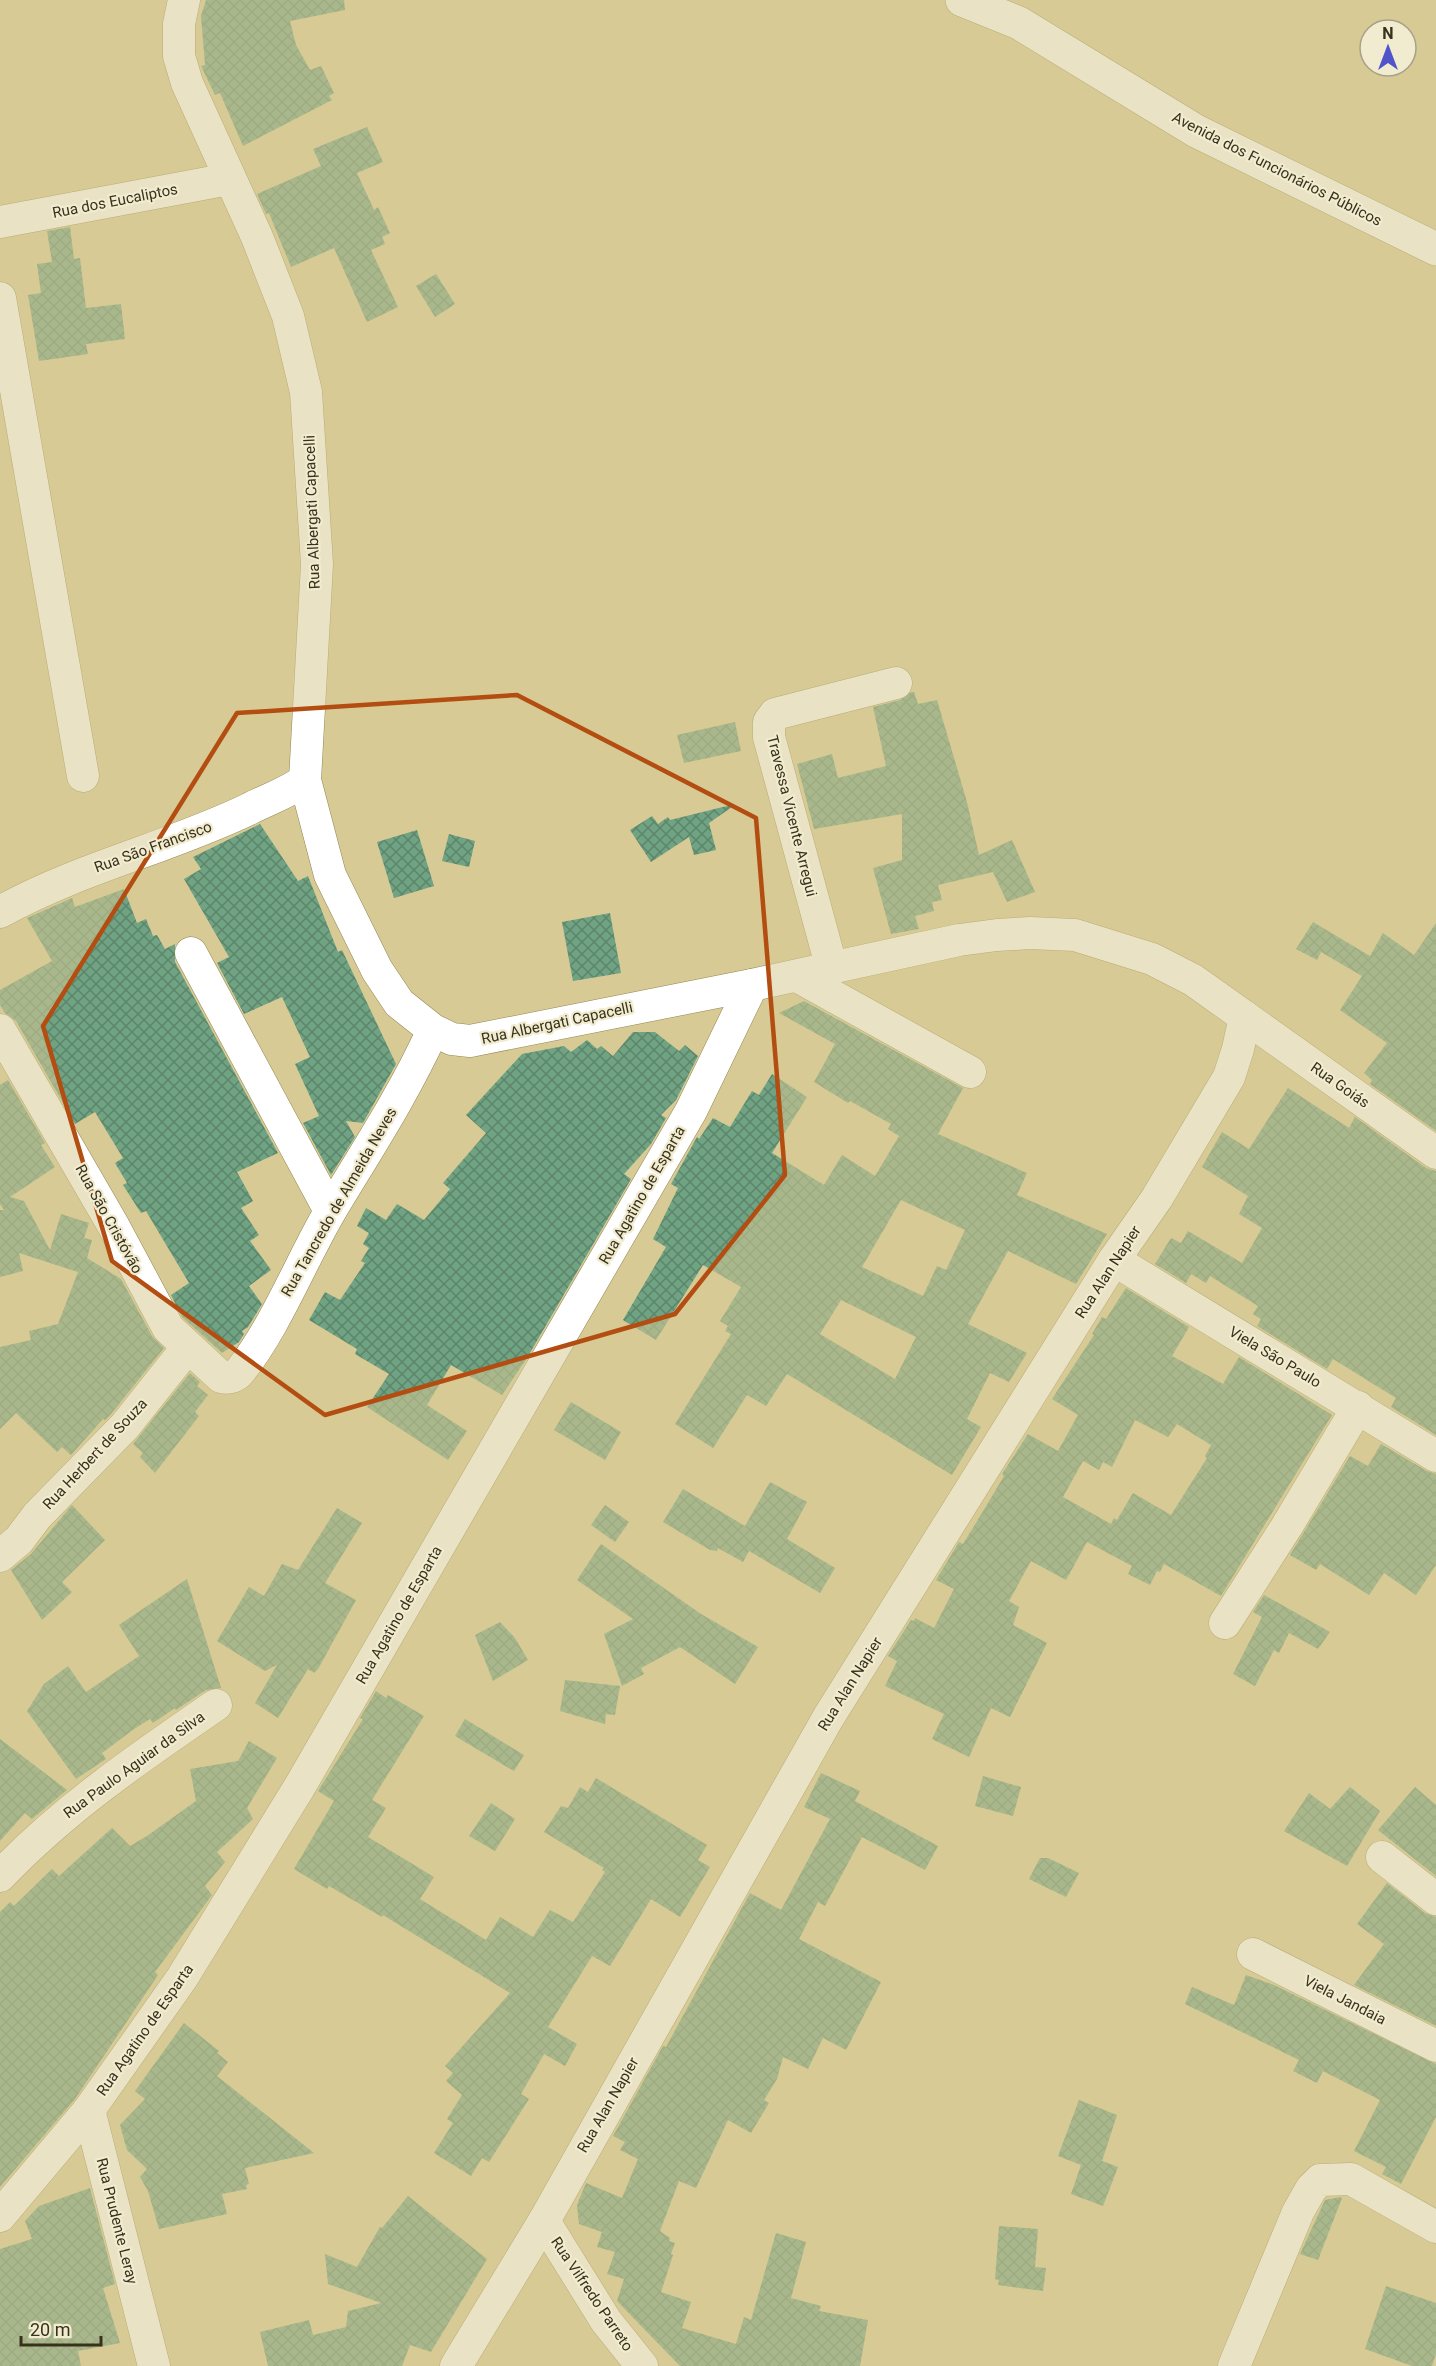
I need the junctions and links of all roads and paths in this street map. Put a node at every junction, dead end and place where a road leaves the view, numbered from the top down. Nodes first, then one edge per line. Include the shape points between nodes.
1 (184, 0) edge
2 (962, 0) edge
3 (229, 179) junction
4 (0, 222) edge
5 (1436, 249) edge
6 (0, 298) edge
7 (896, 683) dead end
8 (83, 776) dead end
9 (305, 780) junction
10 (0, 912) edge
11 (191, 953) dead end
12 (832, 969) junction
13 (797, 976) junction
14 (752, 986) junction
15 (1245, 1017) junction
16 (0, 1030) edge
17 (433, 1030) junction
18 (970, 1072) dead end
19 (1436, 1153) edge
20 (330, 1212) junction
21 (1114, 1260) junction
22 (187, 1348) junction
23 (241, 1371) joint
24 (1358, 1407) junction
25 (1436, 1456) edge
26 (0, 1556) edge
27 (1224, 1623) dead end
28 (216, 1705) dead end
29 (1382, 1857) dead end
30 (0, 1876) edge
31 (1436, 1899) edge
32 (1253, 1954) dead end
33 (1436, 2046) edge
34 (89, 2110) junction
35 (0, 2216) edge
36 (544, 2221) junction
37 (1436, 2227) edge
38 (459, 2362) edge
39 (154, 2366) edge
40 (642, 2366) edge
41 (1234, 2366) edge

1 - 3 street, Rua Albergati Capacelli via 179,56
2 - 5 street, Avenida dos Funcionários Públicos via 1019,23 1196,131
3 - 4 street, Rua dos Eucaliptos
3 - 9 street, Rua Albergati Capacelli via 288,316 306,392 317,564
6 - 8 street
7 - 12 street, Travessa Vicente Arregui via 775,714 769,722 769,737
9 - 10 street, Rua São Francisco via 229,819 82,874
9 - 17 street, Rua Albergati Capacelli via 330,875 377,970 399,1003
11 - 20 street
12 - 13 street, Rua Albergati Capacelli
12 - 15 street, Rua Albergati Capacelli via 969,939 1030,933 1075,935 1152,959 1193,980
13 - 14 street, Rua Albergati Capacelli
13 - 18 street
14 - 17 street, Rua Albergati Capacelli via 470,1041
14 - 34 street, Rua Agatino de Esparta via 691,1111 300,1786 182,1978
15 - 19 street, Rua Goiás
15 - 21 street, Rua Alan Napier via 1228,1077 1157,1198
16 - 22 street, Rua São Cristóvão via 168,1328
17 - 20 street, Rua Tancredo de Almeida Neves via 410,1080
20 - 23 street, Rua Tancredo de Almeida Neves
21 - 24 street, Viela São Paulo
21 - 36 street, Rua Alan Napier via 828,1718
22 - 23 street, Rua São Cristóvão via 221,1377 234,1377
22 - 26 street, Rua Herbert de Souza via 125,1426
24 - 25 street, Viela São Paulo
24 - 27 street
28 - 30 street, Rua Paulo Aguiar da Silva via 71,1810
29 - 31 street
32 - 33 street, Viela Jandaia
34 - 35 street, Rua Agatino de Esparta
34 - 39 street, Rua Prudente Leray
36 - 38 street, Rua Alan Napier
36 - 40 street, Rua Vilfredo Parreto via 606,2321
37 - 41 street via 1351,2179 1320,2180 1298,2212

